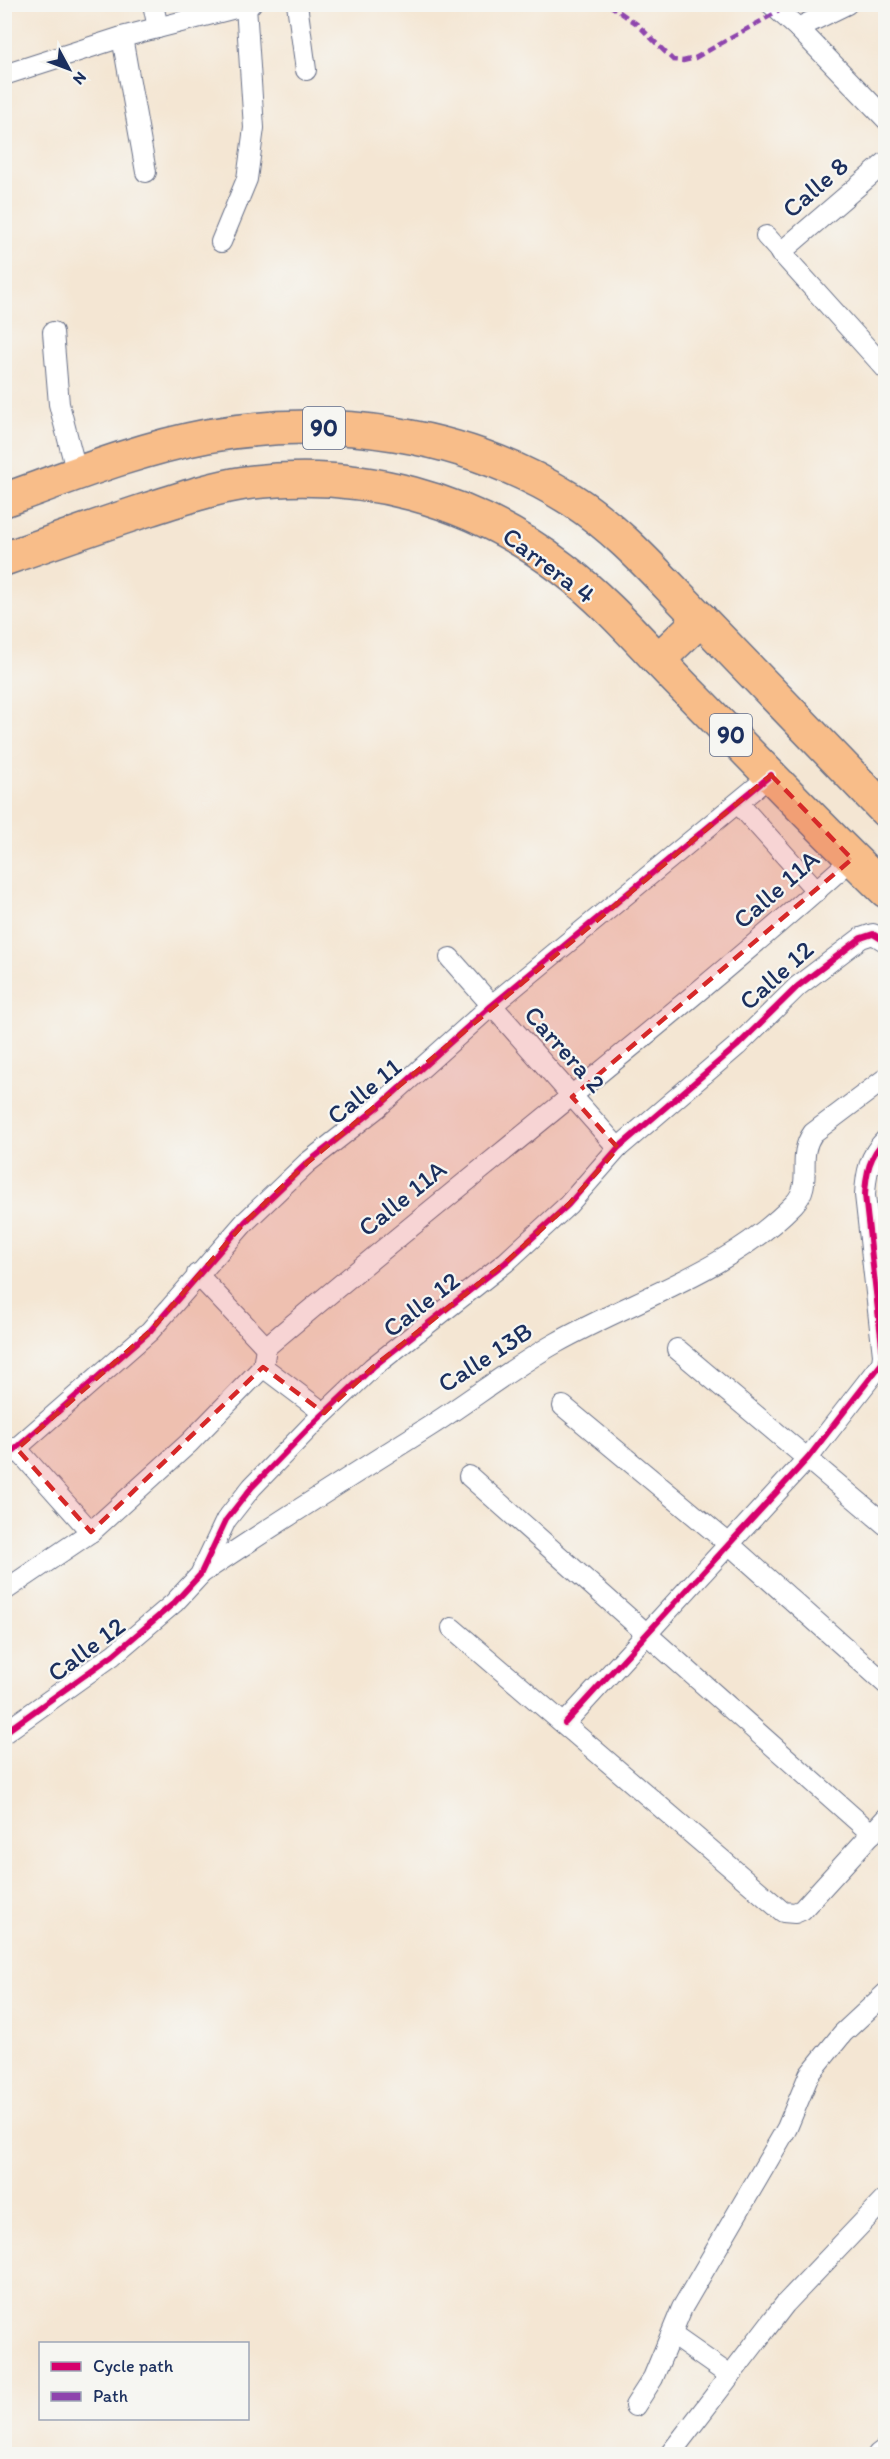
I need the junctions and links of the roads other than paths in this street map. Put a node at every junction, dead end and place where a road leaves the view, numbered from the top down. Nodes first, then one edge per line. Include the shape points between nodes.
1 (153, 4) edge
2 (297, 4) edge
3 (771, 4) edge
4 (847, 4) edge
5 (248, 5) edge
6 (158, 28) junction
7 (798, 28) junction
8 (122, 37) junction
9 (306, 70) dead end
10 (4, 75) edge
11 (885, 119) edge
12 (885, 162) edge
13 (146, 172) dead end
14 (766, 236) dead end
15 (221, 242) dead end
16 (780, 253) junction
17 (53, 332) dead end
18 (885, 369) edge
19 (77, 474) junction
20 (4, 500) edge
21 (4, 559) edge
22 (701, 619) junction
23 (658, 660) junction
24 (771, 775) junction
25 (738, 803) junction
26 (885, 811) edge
27 (852, 859) junction
28 (817, 891) junction
29 (885, 891) edge
30 (885, 942) edge
31 (450, 958) dead end
32 (491, 1006) junction
33 (885, 1078) edge
34 (572, 1097) junction
35 (885, 1139) edge
36 (618, 1148) junction
37 (197, 1274) junction
38 (266, 1347) junction
39 (677, 1349) dead end
40 (884, 1365) edge
41 (263, 1367) junction
42 (563, 1406) dead end
43 (324, 1413) junction
44 (11, 1454) edge
45 (808, 1458) junction
46 (469, 1476) dead end
47 (885, 1526) edge
48 (91, 1532) junction
49 (729, 1544) junction
50 (200, 1575) junction
51 (4, 1591) edge
52 (452, 1628) dead end
53 (646, 1634) junction
54 (885, 1684) edge
55 (565, 1723) junction
56 (4, 1733) edge
57 (885, 1818) edge
58 (872, 1834) junction
59 (885, 1993) edge
60 (885, 2198) edge
61 (672, 2335) junction
62 (729, 2375) junction
63 (635, 2406) dead end
64 (885, 2448) edge
65 (670, 2454) edge
66 (878, 2454) edge

1 - 6 street
2 - 9 street
3 - 7 street
4 - 7 street
5 - 6 street
5 - 15 street via 254,128 247,179
6 - 8 street
7 - 11 street
8 - 10 street
8 - 13 street
12 - 16 street, Calle 8
14 - 16 street
16 - 18 street
17 - 19 street via 59,404
19 - 20 highway, 90
19 - 22 highway, 90 via 156,448 253,430 350,428 445,443 493,459 575,502 625,542
21 - 23 highway, Carrera 4 / 90 via 194,494 244,483 357,482 401,489 445,503 523,539 564,569
22 - 23 highway
22 - 26 highway, 90
23 - 24 highway, Carrera 4 / 90
24 - 25 street, Calle 11
24 - 27 highway, Carrera 4 / 90
25 - 28 street
25 - 32 street, Calle 11
27 - 28 street, Calle 11A
27 - 29 highway, Carrera 4 / 90
28 - 34 street, Calle 11A
30 - 36 street, Calle 12 via 873,934 861,938 798,986 737,1046
31 - 32 street, Carrera 2
32 - 34 street, Carrera 2
32 - 37 street, Calle 11 via 307,1163
33 - 50 street, Calle 13B via 813,1133 803,1155 803,1192 732,1252 684,1283 556,1343
34 - 36 street, Carrera 2
34 - 38 street, Calle 11A via 392,1240
35 - 40 street via 866,1170 865,1196
36 - 43 street, Calle 12 via 567,1205 506,1262 373,1367
37 - 38 street
37 - 44 street, Calle 11 via 150,1331
38 - 41 street
39 - 45 street
40 - 45 street
41 - 43 street
41 - 48 street via 189,1443
42 - 49 street
43 - 50 street, Calle 12 via 232,1512
44 - 48 street
45 - 47 street
45 - 49 street
46 - 53 street
48 - 51 street
49 - 53 street
49 - 54 street
50 - 56 street, Calle 12 via 174,1603 113,1655
52 - 55 street
53 - 55 street
53 - 58 street
55 - 58 street via 783,1912 802,1910
57 - 58 street
59 - 61 street via 809,2075 787,2128 682,2308
60 - 62 street via 784,2304
61 - 62 street
61 - 63 street via 653,2378
62 - 65 street
64 - 66 street

